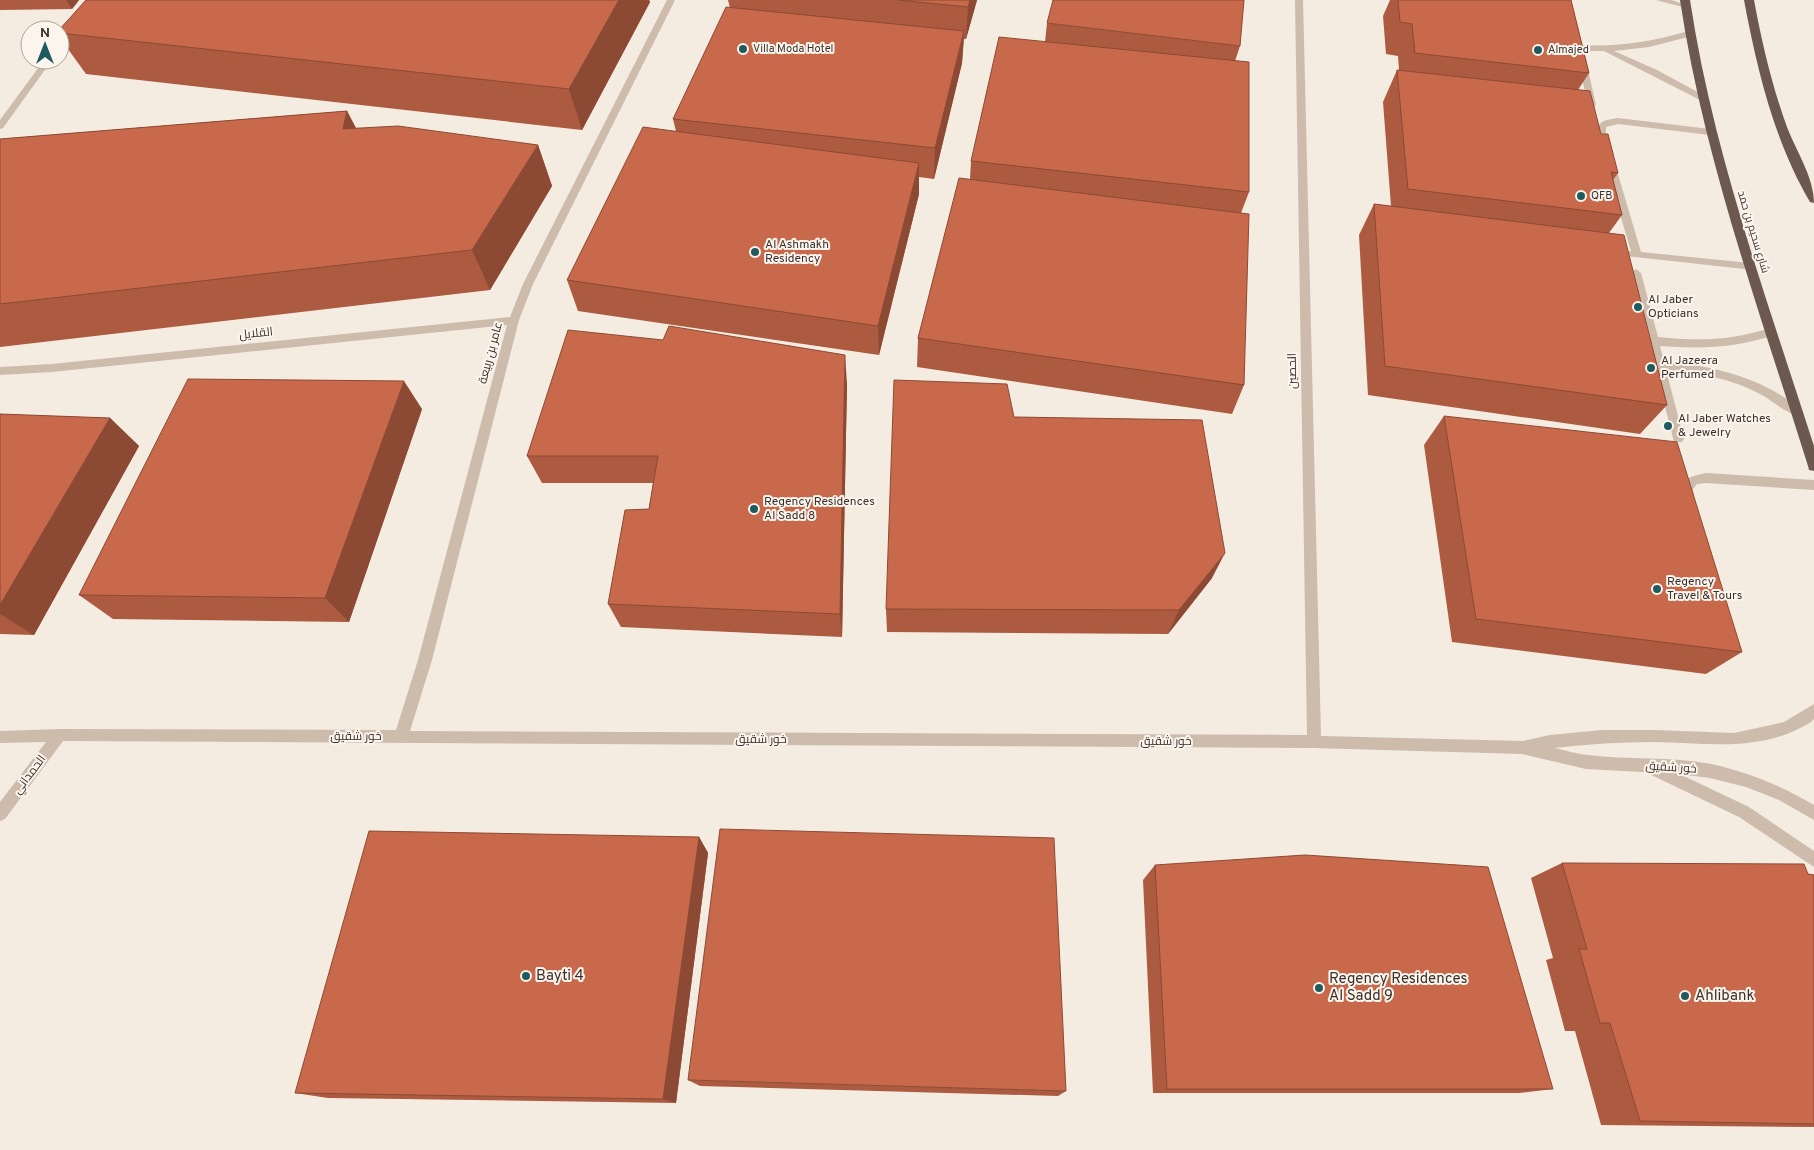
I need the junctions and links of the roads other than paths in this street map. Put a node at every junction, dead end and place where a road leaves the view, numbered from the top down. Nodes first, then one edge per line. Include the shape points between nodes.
1 (92, 0) edge
2 (671, 0) edge
3 (1299, 0) edge
4 (1660, 0) edge
5 (1749, 0) edge
6 (1686, 3) edge
7 (70, 30) edge
8 (1690, 34) junction
9 (1577, 38) edge
10 (1579, 48) junction
11 (1603, 50) junction
12 (41, 70) edge
13 (1702, 98) junction
14 (1592, 105) edge
15 (0, 126) edge
16 (1710, 132) junction
17 (1814, 199) edge
18 (1619, 253) edge
19 (1637, 255) junction
20 (1750, 268) junction
21 (1636, 273) edge
22 (514, 320) junction
23 (1770, 332) junction
24 (1653, 341) junction
25 (1659, 365) junction
26 (0, 371) edge
27 (1797, 412) junction
28 (1678, 439) dead end
29 (1814, 466) edge
30 (1814, 486) edge
31 (1692, 515) edge
32 (1814, 710) edge
33 (60, 736) junction
34 (0, 737) edge
35 (401, 738) junction
36 (1314, 742) junction
37 (1522, 747) junction
38 (1648, 766) junction
39 (1814, 813) edge
40 (0, 814) edge
41 (1814, 860) edge

1 - 7 street
2 - 22 street, عامر بن ربيعة via 528,284
3 - 36 street, الحصين
4 - 6 street
5 - 17 highway via 1776,114
6 - 8 highway, شارع سحيم بن حمد
8 - 11 street via 1651,45
8 - 13 highway, شارع سحيم بن حمد
9 - 10 street
10 - 11 street
10 - 14 street
11 - 13 street
12 - 15 street
13 - 16 highway, شارع سحيم بن حمد
16 - 19 street via 1618,121 1602,126 1601,134
16 - 20 highway, شارع سحيم بن حمد
18 - 19 street
19 - 20 street
20 - 23 highway, شارع سحيم بن حمد
21 - 24 street
22 - 26 street, القلايل
22 - 35 street, عامر بن ربيعة via 425,660
23 - 24 street via 1724,345
23 - 27 highway, شارع سحيم بن حمد
24 - 25 street
25 - 27 street via 1730,376 1766,391
25 - 28 street
27 - 29 highway, شارع سحيم بن حمد
30 - 31 street via 1706,478 1694,480 1687,487
32 - 37 street, خور شقيق via 1789,726 1754,736 1606,735
33 - 34 street, خور شقيق
33 - 35 street, خور شقيق
33 - 40 street, الحمداني
35 - 36 street, خور شقيق
36 - 37 street, خور شقيق
37 - 38 street, خور شقيق via 1586,762
38 - 39 street, خور شقيق via 1710,771 1746,780 1784,795
38 - 41 street via 1744,812

